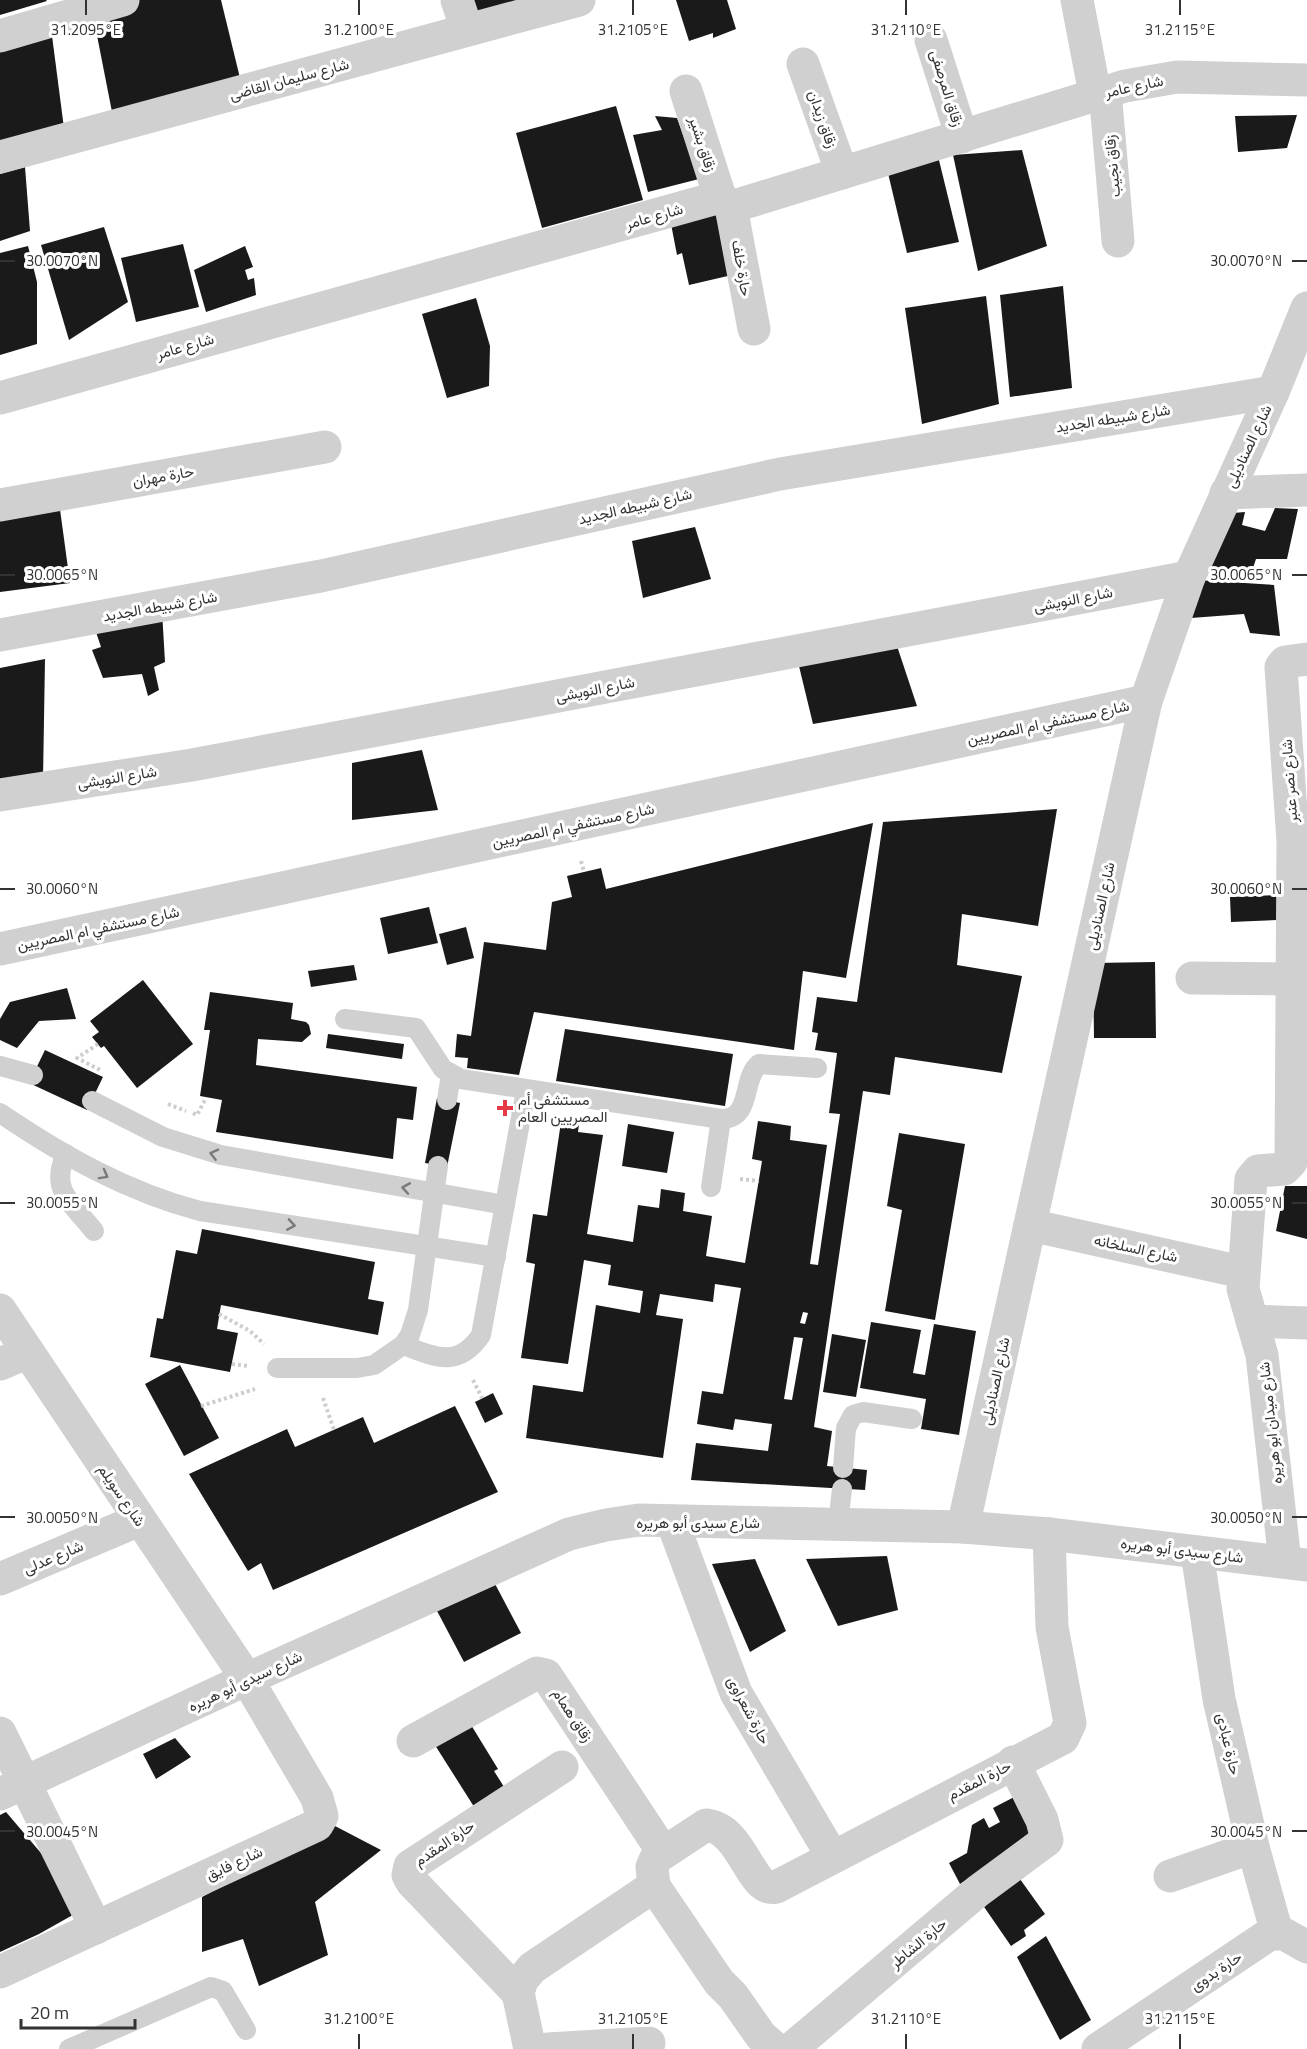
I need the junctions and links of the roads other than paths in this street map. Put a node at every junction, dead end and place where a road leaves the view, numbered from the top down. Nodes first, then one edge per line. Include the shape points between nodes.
1 (123, 0) edge
2 (579, 0) edge
3 (1077, 0) edge
4 (462, 15) edge
5 (0, 36) edge
6 (931, 40) dead end
7 (803, 64) dead end
8 (1307, 80) edge
9 (686, 91) dead end
10 (1100, 92) junction
11 (962, 137) junction
12 (0, 157) edge
13 (842, 173) junction
14 (726, 202) junction
15 (1118, 241) dead end
16 (1307, 308) edge
17 (754, 329) dead end
18 (1273, 392) junction
19 (0, 398) edge
20 (325, 447) dead end
21 (1307, 490) edge
22 (1226, 493) junction
23 (0, 504) edge
24 (1190, 577) junction
25 (0, 634) edge
26 (1299, 659) edge
27 (1146, 701) junction
28 (0, 795) edge
29 (1300, 840) edge
30 (0, 949) edge
31 (1299, 972) edge
32 (1192, 978) dead end
33 (345, 1018) dead end
34 (1300, 1052) edge
35 (0, 1066) edge
36 (817, 1068) dead end
37 (451, 1074) junction
38 (33, 1075) dead end
39 (526, 1089) junction
40 (447, 1100) dead end
41 (92, 1101) dead end
42 (0, 1113) edge
43 (721, 1119) junction
44 (66, 1154) junction
45 (438, 1166) dead end
46 (1298, 1168) edge
47 (711, 1187) dead end
48 (434, 1193) junction
49 (505, 1205) junction
50 (1030, 1225) junction
51 (94, 1232) dead end
52 (427, 1246) junction
53 (496, 1257) junction
54 (1242, 1272) junction
55 (0, 1310) edge
56 (1252, 1321) junction
57 (1307, 1323) edge
58 (403, 1345) junction
59 (14, 1358) edge
60 (278, 1368) dead end
61 (912, 1419) dead end
62 (843, 1468) dead end
63 (842, 1489) dead end
64 (139, 1521) junction
65 (672, 1521) junction
66 (838, 1524) junction
67 (963, 1527) junction
68 (1050, 1534) junction
69 (1197, 1552) junction
70 (1296, 1564) edge
71 (0, 1579) edge
72 (247, 1679) junction
73 (0, 1733) edge
74 (412, 1741) dead end
75 (1013, 1762) junction
76 (562, 1767) dead end
77 (12, 1789) edge
78 (1253, 1846) junction
79 (663, 1852) junction
80 (832, 1856) junction
81 (1170, 1876) dead end
82 (654, 1886) junction
83 (96, 1928) junction
84 (1277, 1933) junction
85 (1307, 1947) edge
86 (0, 1972) edge
87 (518, 1993) junction
88 (246, 2030) dead end
89 (649, 2043) dead end
90 (69, 2049) edge
91 (530, 2049) edge
92 (548, 2049) edge
93 (776, 2049) edge
94 (791, 2049) edge
95 (1098, 2049) edge

1 - 5 street
2 - 4 street, شارع سليمان القاضى
3 - 10 street, زقاق نجيب
4 - 12 street, شارع سليمان القاضى
6 - 11 street, زقاق المرصفى
7 - 13 street, زقاق زيدان
8 - 10 street, شارع عامر via 1178,77
9 - 14 street, زقاق بشير
10 - 11 street, شارع عامر
10 - 15 street, زقاق نجيب
11 - 13 street, شارع عامر
13 - 14 street, شارع عامر
14 - 17 street, حارة خلف
14 - 19 street, شارع عامر
16 - 18 street, شارع الصناديلى
18 - 22 street, شارع الصناديلى
18 - 25 street, شارع شبيطه الجديد via 780,474 321,576
20 - 23 street, حارة مهران
21 - 22 street
22 - 24 street, شارع الصناديلى
24 - 27 street, شارع الصناديلى
24 - 28 street, شارع النويشى via 203,763
26 - 29 street, شارع نصر عنبر via 1285,662 1281,674
27 - 30 street, شارع مستشفي ام المصريين
27 - 50 street, شارع الصناديلى
29 - 31 street, شارع نصر عنبر
31 - 32 street
31 - 34 street, شارع نصر عنبر
33 - 37 lane via 416,1028 436,1061
34 - 46 street, شارع نصر عنبر via 1291,1162
35 - 38 lane
36 - 43 lane via 759,1064 753,1069 742,1108 733,1117
37 - 39 lane via 470,1081
37 - 40 lane
39 - 43 lane
39 - 49 lane
48 -> 41 lane via 201,1150 163,1137
42 - 44 lane
43 - 47 lane
44 - 51 lane via 58,1175 60,1188
44 -> 52 lane via 147,1196 200,1211
45 - 48 lane
46 - 54 street, شارع نصر عنبر via 1258,1171 1251,1179
48 - 49 lane
48 - 52 lane
49 - 53 lane
50 - 54 street, شارع السلخانه
50 - 67 street, شارع الصناديلى
52 - 53 lane
52 - 58 lane via 415,1323
53 - 58 lane via 481,1335 473,1347 449,1358 434,1357
54 - 56 street, شارع نصر عنبر
55 - 59 street, شارع سويلم
56 - 57 street
56 - 70 street, شارع ميدان ابو هريره via 1262,1355
58 - 60 lane via 374,1365
59 - 64 street, شارع سويلم
61 - 62 lane via 863,1412 853,1415 846,1428
63 - 66 lane
64 - 71 street, شارع عدلى
64 - 72 street, شارع سويلم
65 - 66 street, شارع سيدى أبو هريره
65 - 72 street, شارع سيدى أبو هريره via 628,1522 569,1534
65 - 80 street, حارة شعراوى via 736,1693
66 - 67 street, شارع سيدى أبو هريره
67 - 68 street, شارع سيدى أبو هريره
68 - 69 street, شارع سيدى أبو هريره
68 - 75 street, حارة المقدم via 1052,1627 1070,1723 1063,1738
69 - 70 street, شارع سيدى أبو هريره
69 - 78 street, حارة عبادى via 1219,1699
72 - 77 street, شارع سيدى أبو هريره
72 - 83 street, شارع فايق via 317,1797 322,1816 317,1825
73 - 77 street
74 - 79 street, زقاق همام via 537,1673 546,1675
75 - 80 street, حارة المقدم
75 - 94 street, حارة الشاطر via 1042,1820 1047,1840 978,1891
76 - 87 street, حارة المقدم via 410,1866 408,1875
77 - 83 street
78 - 81 street
78 - 84 street, حارة عبادى
79 - 80 street, حارة المقدم via 706,1825 720,1828 730,1836 761,1884 771,1889
79 - 82 street via 652,1867
82 - 87 street via 532,1968
82 - 93 street via 719,1982 761,2036
83 - 86 street, شارع فايق
84 - 85 street
84 - 95 street, حارة بدوى
87 - 91 street
88 - 90 lane via 223,1991 211,1987
89 - 92 street

